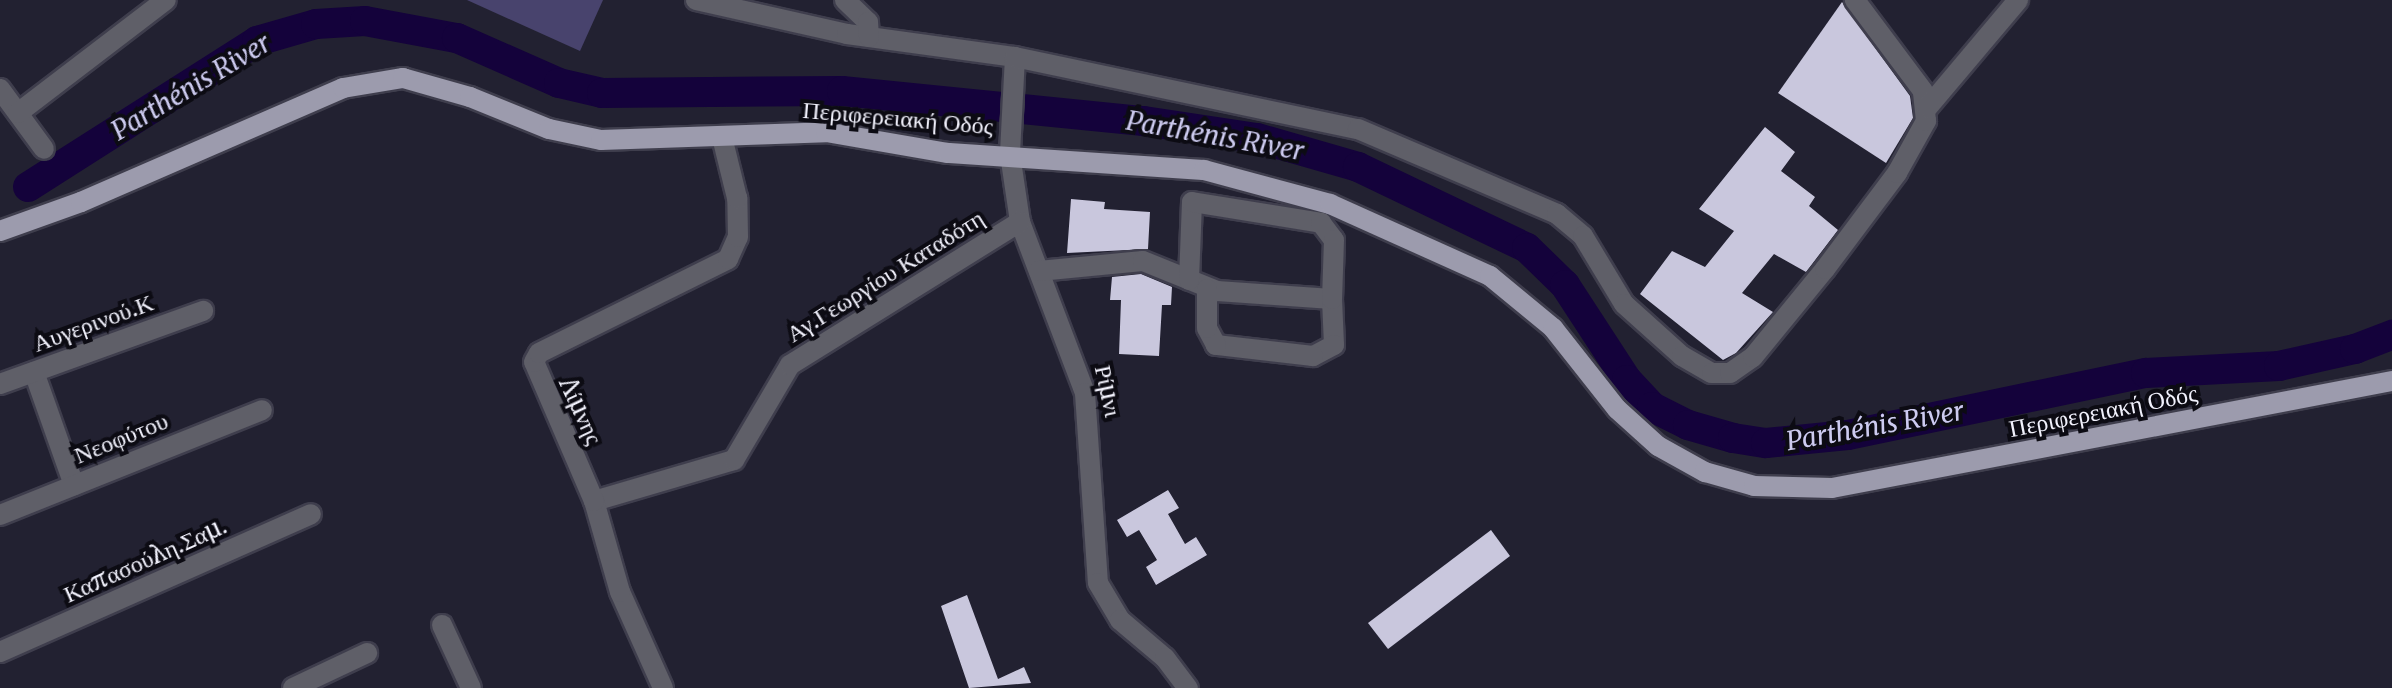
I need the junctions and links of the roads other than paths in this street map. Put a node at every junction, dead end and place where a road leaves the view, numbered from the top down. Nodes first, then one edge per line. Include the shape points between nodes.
1 (166, 0) edge
2 (696, 0) edge
3 (845, 0) edge
4 (1855, 0) edge
5 (2018, 0) edge
6 (869, 37) junction
7 (1015, 57) junction
8 (0, 89) edge
9 (1928, 107) junction
10 (18, 113) junction
11 (722, 137) junction
12 (44, 149) dead end
13 (1010, 154) junction
14 (1020, 222) junction
15 (0, 231) edge
16 (1039, 271) junction
17 (1198, 284) junction
18 (1332, 299) junction
19 (203, 311) dead end
20 (34, 372) junction
21 (2392, 381) edge
22 (0, 384) edge
23 (262, 410) dead end
24 (74, 485) junction
25 (594, 501) junction
26 (311, 514) dead end
27 (0, 515) edge
28 (442, 625) dead end
29 (0, 652) edge
30 (367, 653) dead end
31 (661, 687) edge
32 (293, 688) edge
33 (471, 688) edge
34 (1188, 688) edge

1 - 10 street
2 - 6 street
3 - 6 street via 868,22
4 - 9 street via 1910,70
5 - 9 street
6 - 7 street
7 - 9 street via 1358,129 1557,214 1583,236 1624,304 1682,356 1712,373 1741,367 1781,325 1897,173 1924,126
7 - 13 street, Ρίμνι
8 - 10 street
10 - 12 street
11 - 13 main road, Περιφερειακή Οδός via 826,132 948,153
11 - 15 main road, Περιφερειακή Οδός via 601,140 549,129 433,84 376,79
11 - 25 street, Λίμνης via 737,198 738,237 728,259 535,358 541,386
13 - 14 street, Ρίμνι
13 - 21 main road, Περιφερειακή Οδός via 1204,170 1330,204 1441,250 1490,276 1534,310 1617,409 1658,446 1705,472 1754,486 1832,488
14 - 16 street, Ρίμνι
14 - 25 street, Αγ.Γεωργίου Καταδότη via 790,365 734,460
16 - 17 street via 1143,261
16 - 34 street, Ρίμνι via 1085,393 1098,583 1120,620 1165,658
17 - 18 street
17 - 18 street via 1216,345 1313,356 1334,345
17 - 18 street via 1192,202 1321,223 1334,240
19 - 20 street, Αυγερινού.Κ
20 - 22 street, Αυγερινού.Κ
20 - 24 street
23 - 24 street, Νεοφύτου
24 - 27 street, Νεοφύτου
25 - 31 street, Λίμνης via 620,592
26 - 29 street, Καπασούλη.Σαμ.
28 - 33 street
30 - 32 street

